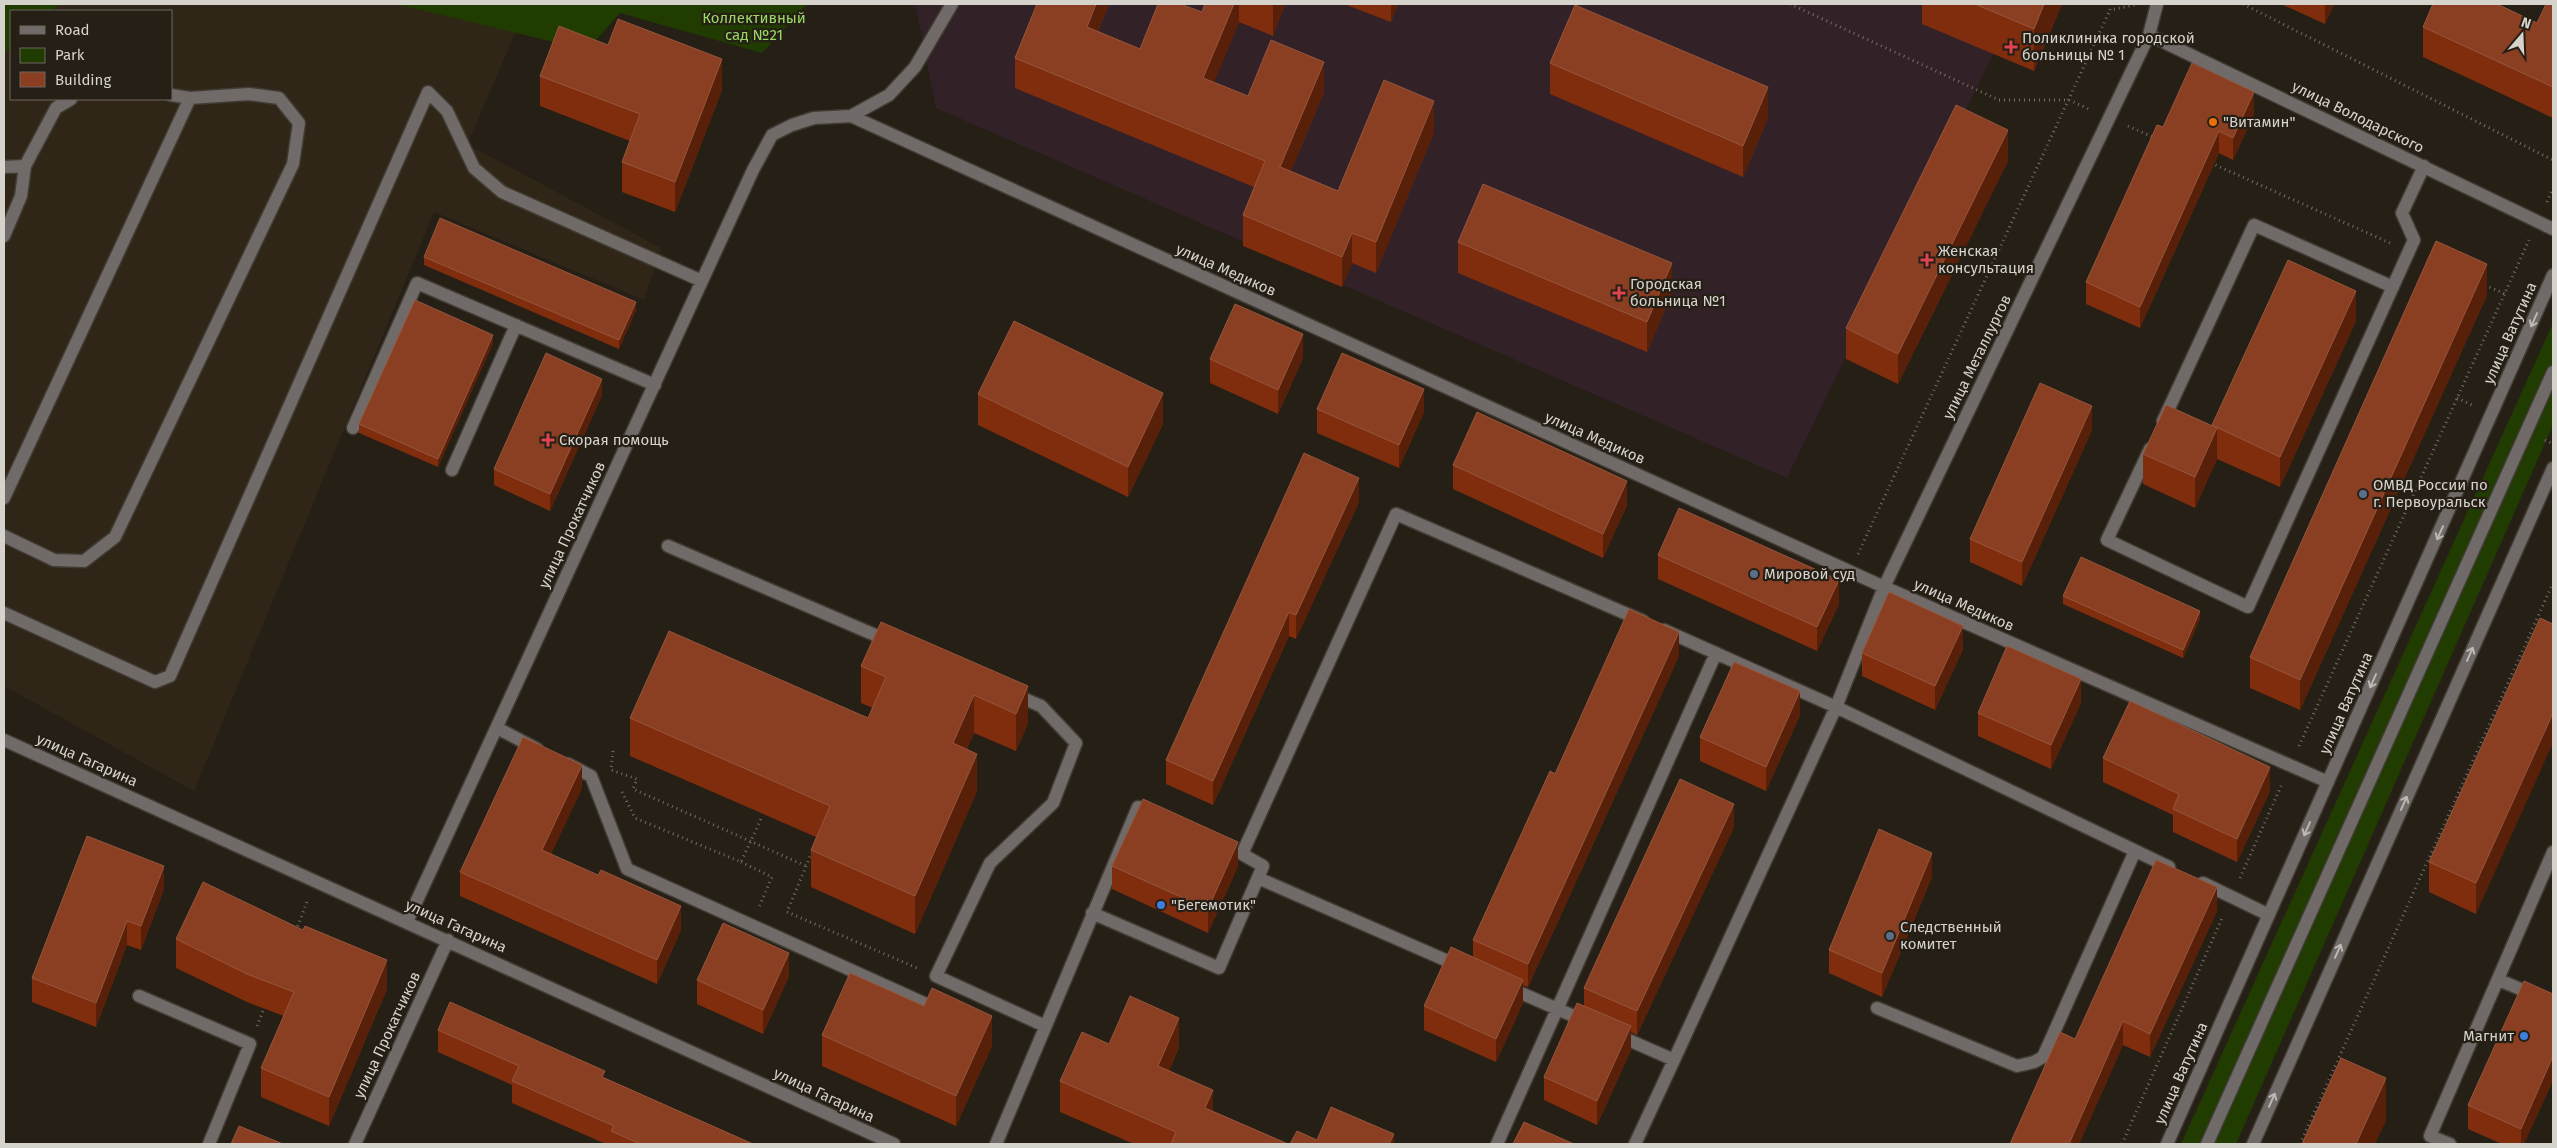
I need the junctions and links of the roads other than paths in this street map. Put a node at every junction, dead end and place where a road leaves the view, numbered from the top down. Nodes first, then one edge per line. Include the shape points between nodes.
1 (952, 4) edge
2 (2157, 4) edge
3 (2149, 35) junction
4 (172, 94) edge
5 (190, 98) junction
6 (69, 100) edge
7 (851, 116) junction
8 (25, 166) junction
9 (2424, 166) junction
10 (4, 167) edge
11 (2553, 229) edge
12 (4, 236) edge
13 (2553, 275) edge
14 (702, 281) junction
15 (2393, 287) junction
16 (516, 325) junction
17 (2553, 372) edge
18 (655, 385) junction
19 (353, 428) dead end
20 (2553, 468) edge
21 (452, 470) dead end
22 (4, 498) edge
23 (4, 536) edge
24 (668, 546) dead end
25 (1884, 588) junction
26 (4, 613) edge
27 (904, 647) edge
28 (1716, 653) junction
29 (1004, 690) edge
30 (1836, 707) junction
31 (496, 728) junction
32 (4, 740) edge
33 (2328, 782) junction
34 (1164, 819) edge
35 (2134, 850) junction
36 (2553, 852) edge
37 (1258, 878) junction
38 (1092, 913) junction
39 (2269, 915) junction
40 (407, 922) junction
41 (448, 940) junction
42 (1467, 969) edge
43 (2499, 980) junction
44 (1494, 981) edge
45 (139, 996) dead end
46 (2553, 1003) edge
47 (926, 1004) edge
48 (1877, 1008) dead end
49 (1558, 1009) junction
50 (1045, 1026) junction
51 (1674, 1060) junction
52 (209, 1144) edge
53 (356, 1144) edge
54 (894, 1144) edge
55 (996, 1144) edge
56 (1497, 1144) edge
57 (1635, 1144) edge
58 (2167, 1144) edge
59 (2207, 1144) edge
60 (2253, 1144) edge
61 (2450, 1144) edge

1 - 7 street via 915,67 890,95
2 - 3 street, улица Металлургов
3 - 9 street, улица Володарского
3 - 25 street, улица Металлургов
4 - 5 street
5 - 22 street
5 - 23 street via 249,94 279,98 299,123 293,164 115,537 84,561 54,560
6 - 8 street via 56,108
7 - 14 street, улица Прокатчиков via 814,118 772,135
7 - 25 street, улица Медиков
8 - 10 street
8 - 12 street via 21,196
9 - 11 street, улица Володарского
9 - 15 street via 2402,213 2414,240
13 -> 33 street, улица Ватутина
14 - 18 street, улица Прокатчиков
14 - 26 street via 502,192 474,168 447,111 428,92 170,676 155,682
15 - 15 street via 2248,607 2107,540 2254,225
16 - 18 street
16 - 19 street via 417,283
16 - 21 street
17 - 59 street
18 - 31 street, улица Прокатчиков
60 -> 20 street
24 - 27 street
25 - 30 street, улица Металлургов
25 - 33 street, улица Медиков
28 - 30 street
28 - 37 street via 1396,514 1238,852 1263,866
28 - 49 street
29 - 50 street via 1041,706 1076,743 1053,802 990,863 936,976
30 - 35 street
30 - 51 street, улица Металлургов
31 - 40 street, улица Прокатчиков
31 - 47 street via 591,776 627,869
32 - 40 street, улица Гагарина
33 -> 39 street, улица Ватутина
34 - 38 street via 1138,807
35 - 39 street
35 - 48 street via 2043,1057 2016,1066
36 - 43 street
37 - 38 street via 1219,968
37 - 42 street
38 - 50 street
39 - 58 street, улица Ватутина
40 - 41 street, улица Гагарина
41 - 53 street, улица Прокатчиков
41 - 54 street, улица Гагарина
43 - 46 street
43 - 61 street via 2430,1136
44 - 49 street
45 - 52 street via 250,1044
49 - 51 street
49 - 56 street
50 - 55 street
51 - 57 street, улица Металлургов

